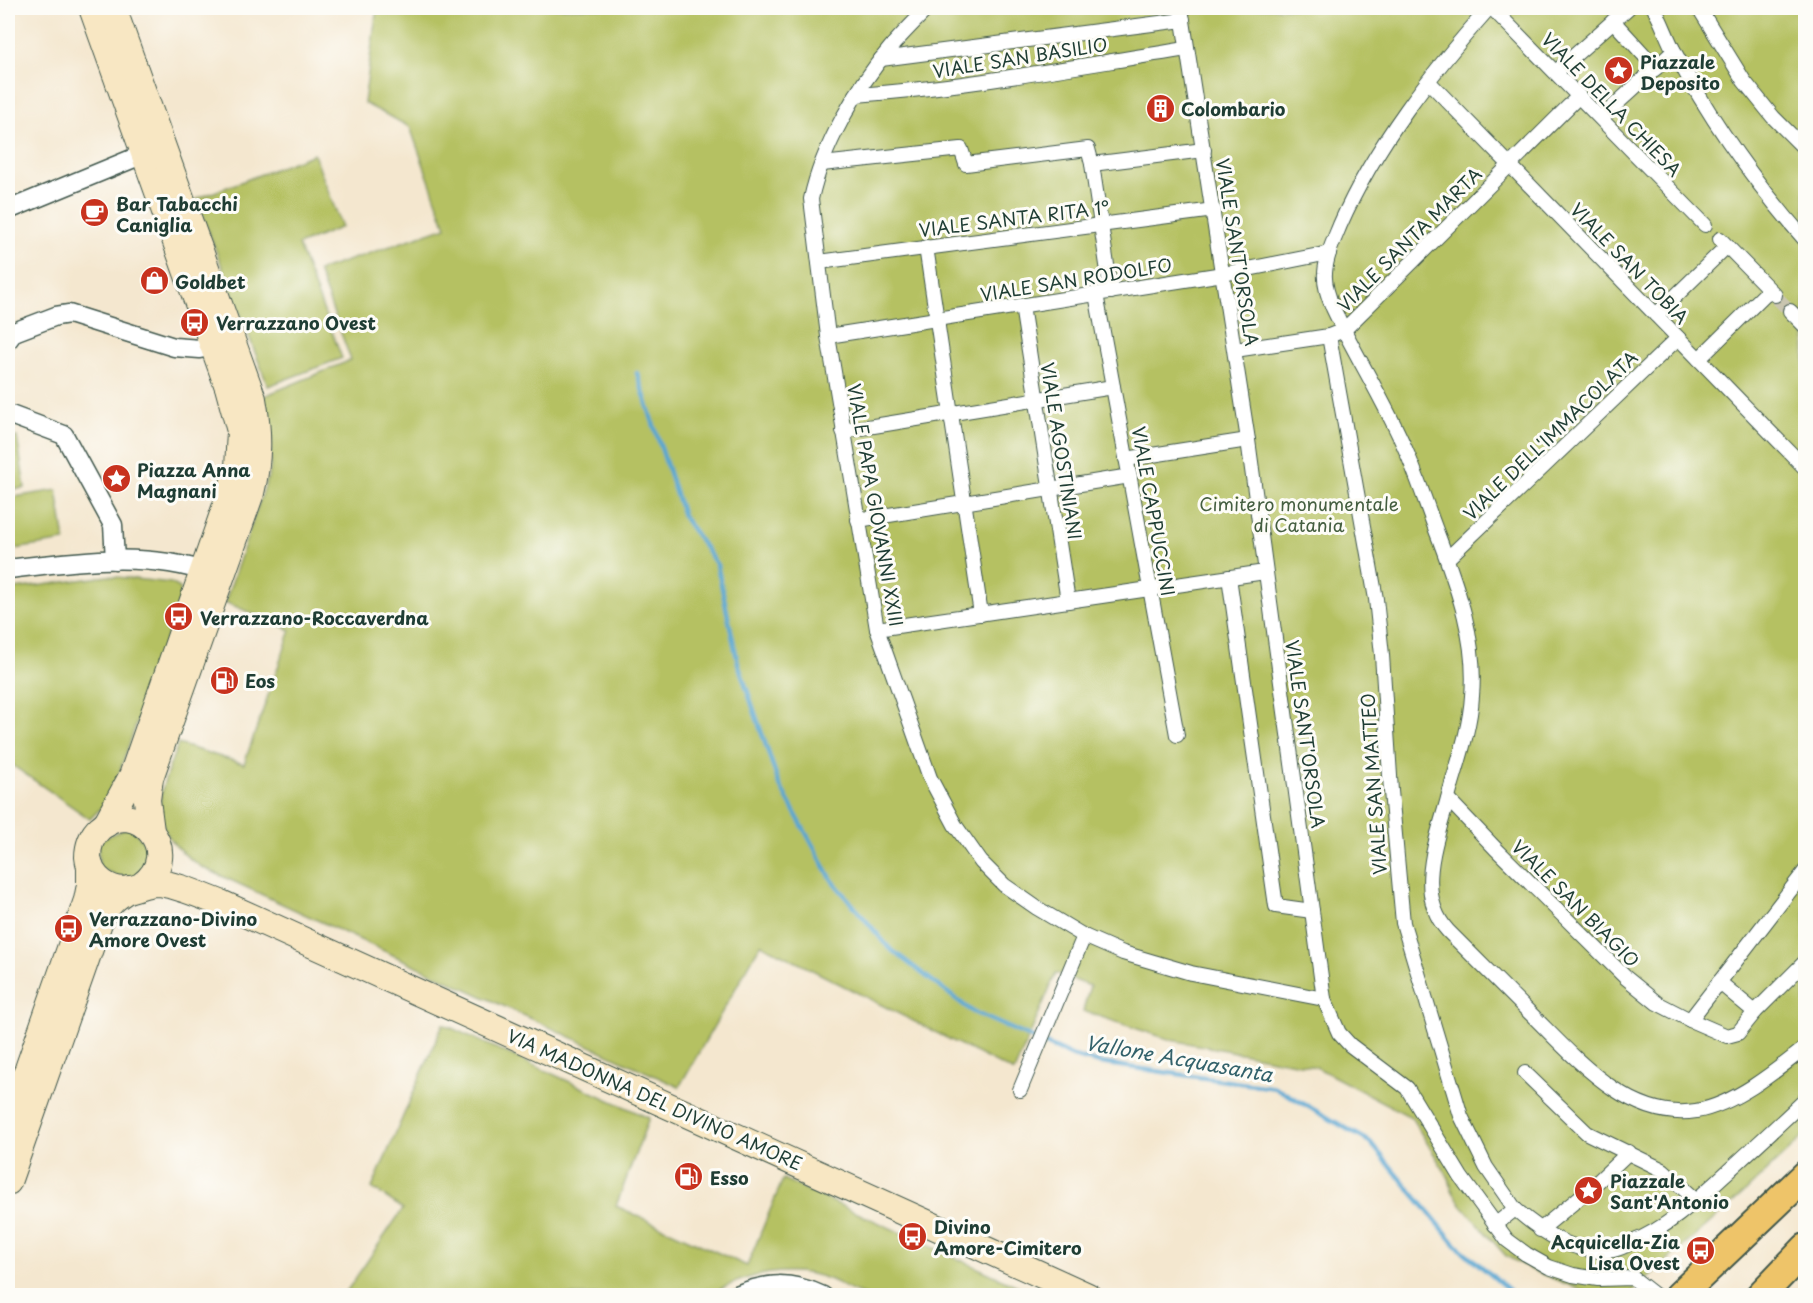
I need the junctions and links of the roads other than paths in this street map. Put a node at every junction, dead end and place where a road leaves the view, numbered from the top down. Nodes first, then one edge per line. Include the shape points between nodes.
1 (92, 8) edge
2 (113, 8) edge
3 (928, 8) edge
4 (1491, 8) edge
5 (1628, 8) edge
6 (1656, 8) edge
7 (1699, 8) edge
8 (1182, 14) edge
9 (1613, 21) junction
10 (1187, 49) junction
11 (1674, 51) junction
12 (881, 59) junction
13 (1656, 68) junction
14 (1556, 72) junction
15 (1429, 82) junction
16 (856, 95) junction
17 (1579, 96) junction
18 (1601, 118) junction
19 (154, 150) junction
20 (1204, 150) junction
21 (1806, 150) edge
22 (822, 164) junction
23 (1092, 164) junction
24 (1509, 165) junction
25 (8, 210) edge
26 (1214, 210) junction
27 (1101, 225) junction
28 (1706, 225) dead end
29 (1806, 241) edge
30 (926, 247) junction
31 (1329, 253) junction
32 (819, 262) junction
33 (1223, 274) junction
34 (1111, 291) junction
35 (1096, 294) junction
36 (1022, 306) junction
37 (1790, 311) tunnel mouth
38 (1656, 315) junction
39 (937, 319) junction
40 (1806, 327) edge
41 (1344, 330) junction
42 (828, 336) junction
43 (1329, 336) junction
44 (1678, 338) junction
45 (8, 340) edge
46 (213, 345) junction
47 (1235, 350) junction
48 (1699, 359) junction
49 (1113, 387) junction
50 (1036, 400) junction
51 (951, 413) junction
52 (8, 414) edge
53 (843, 431) junction
54 (1248, 440) junction
55 (1126, 459) junction
56 (1806, 469) edge
57 (1130, 476) junction
58 (1050, 489) junction
59 (964, 503) junction
60 (858, 520) junction
61 (1447, 559) junction
62 (115, 560) junction
63 (8, 569) edge
64 (1265, 572) junction
65 (213, 574) junction
66 (1229, 578) junction
67 (1150, 589) junction
68 (1068, 601) junction
69 (981, 614) junction
70 (877, 629) junction
71 (163, 715) junction
72 (1177, 735) dead end
73 (1448, 799) junction
74 (106, 824) junction
75 (155, 840) junction
76 (90, 866) junction
77 (1806, 870) edge
78 (135, 887) junction
79 (223, 904) junction
80 (1312, 911) junction
81 (1084, 936) junction
82 (1806, 961) edge
83 (1719, 982) junction
84 (1324, 999) junction
85 (1755, 1012) junction
86 (1690, 1020) junction
87 (1806, 1047) edge
88 (1525, 1073) dead end
89 (1020, 1090) dead end
90 (1806, 1098) edge
91 (8, 1126) edge
92 (1629, 1152) junction
93 (1806, 1175) edge
94 (8, 1182) edge
95 (1696, 1200) junction
96 (1515, 1209) junction
97 (1495, 1225) junction
98 (1540, 1230) junction
99 (1806, 1248) edge
100 (734, 1296) edge
101 (823, 1296) edge
102 (1088, 1296) edge
103 (1656, 1296) edge
104 (1679, 1296) edge
105 (1760, 1296) edge

1 - 19 main road
2 - 19 main road
3 - 12 street, VIALE PAPA GIOVANNI XXIII
4 - 14 street, VIALE DELLA CHIESA
4 - 15 street
5 - 9 street
6 - 11 street
7 - 21 street via 1744,81
8 - 10 street, VIALE SANT'ORSOLA
8 - 12 street
9 - 13 street
9 - 14 street
10 - 16 street, VIALE SAN BASILIO via 1025,76
10 - 20 street, VIALE SANT'ORSOLA
11 - 13 street
11 - 29 street via 1738,157
12 - 16 street, VIALE PAPA GIOVANNI XXIII
13 - 18 street
14 - 17 street, VIALE DELLA CHIESA
15 - 24 street, VIALE SAN TOBIA
15 - 31 street via 1373,162
16 - 22 street, VIALE PAPA GIOVANNI XXIII
17 - 18 street, VIALE DELLA CHIESA
17 - 24 street, VIALE SANTA MARTA
18 - 28 street, VIALE DELLA CHIESA
19 - 25 street
19 - 46 main road
19 - 65 main road via 246,379 257,419 259,442 251,493
20 - 23 street
20 - 26 street, VIALE SANT'ORSOLA
22 - 23 street via 962,149 966,164 1088,148
22 - 32 street, VIALE PAPA GIOVANNI XXIII via 811,199
23 - 27 street
24 - 38 street, VIALE SAN TOBIA
24 - 41 street, VIALE SANTA MARTA
26 - 27 street, VIALE SANTA RITA 1°
26 - 33 street, VIALE SANT'ORSOLA
27 - 30 street, VIALE SANTA RITA 1°
27 - 34 street
30 - 32 street, VIALE SANTA RITA 1°
30 - 39 street
31 - 33 street, VIALE SAN RODOLFO
31 - 41 street via 1326,291
32 - 42 street, VIALE PAPA GIOVANNI XXIII
33 - 34 street, VIALE SAN RODOLFO
33 - 47 street, VIALE SANT'ORSOLA
34 - 35 street, VIALE SAN RODOLFO
35 - 36 street, VIALE SAN RODOLFO
35 - 49 street, VIALE CAPPUCCINI
36 - 39 street, VIALE SAN RODOLFO
36 - 50 street, VIALE AGOSTINIANI
37 - 40 street
38 - 44 street, VIALE SAN TOBIA
38 - 48 street via 1723,243 1773,294
39 - 42 street, VIALE SAN RODOLFO
39 - 51 street
41 - 43 street, VIALE SANTA MARTA
41 - 61 street via 1407,452
42 - 53 street, VIALE PAPA GIOVANNI XXIII
43 - 47 street, VIALE SANTA MARTA
43 - 96 street, VIALE SAN MATTEO via 1376,599 1403,923 1461,1116 1486,1167
44 - 48 street, VIALE SAN TOBIA
44 - 61 street, VIALE DELL'IMMACOLATA
45 - 46 street via 14,332 69,314 174,347 200,349
46 - 65 main road via 240,431 238,468
47 - 54 street, VIALE SANT'ORSOLA
48 - 56 street, VIALE SAN TOBIA
49 - 50 street
49 - 55 street, VIALE CAPPUCCINI
50 - 51 street
50 - 58 street, VIALE AGOSTINIANI
51 - 53 street
51 - 59 street
52 - 62 street via 64,435 113,525
53 - 60 street, VIALE PAPA GIOVANNI XXIII
54 - 55 street
54 - 64 street, VIALE SANT'ORSOLA
55 - 57 street, VIALE CAPPUCCINI
57 - 58 street
57 - 67 street, VIALE CAPPUCCINI
58 - 59 street
58 - 68 street, VIALE AGOSTINIANI
59 - 60 street
59 - 69 street
60 - 70 street, VIALE PAPA GIOVANNI XXIII
61 - 73 street via 1472,641 1473,674 1469,718
62 - 63 street
62 - 65 street via 170,563
64 - 66 street
64 - 80 street, VIALE SANT'ORSOLA
65 - 71 main road
66 - 67 street
66 - 80 street via 1276,906
67 - 68 street
67 - 72 street, VIALE CAPPUCCINI
68 - 69 street
69 - 70 street
70 - 81 street, VIALE PAPA GIOVANNI XXIII via 930,778 955,825 981,862 1004,885
71 - 74 main road
71 - 75 main road via 148,788 148,811
73 - 86 street, VIALE SAN BIAGIO via 1625,977 1657,1003
73 - 87 street via 1436,838 1431,875 1431,898 1438,921 1603,1082 1650,1107 1695,1112 1732,1098
74 - 75 main road via 126,819 140,823
74 - 76 main road via 91,842
75 - 78 main road via 159,858 155,872
75 - 79 main road via 171,862
76 - 78 main road via 105,884 121,890
76 - 91 main road via 87,900
77 - 83 street
78 - 79 main road via 169,885
78 - 94 main road via 113,899 101,917
79 - 102 main road, VIA MADONNA DEL DIVINO AMORE
80 - 84 street, VIALE SANT'ORSOLA
81 - 84 street, VIALE PAPA GIOVANNI XXIII via 1123,953 1191,973
81 - 89 street
82 - 85 street
83 - 85 street
83 - 86 street
84 - 97 street, VIALE SANT'ORSOLA via 1339,1033 1350,1045 1407,1088
85 - 86 street, VIALE SAN BIAGIO via 1738,1032 1727,1036
88 - 92 street via 1587,1133
90 - 95 street, VIALE SAN MATTEO
92 - 95 street via 1664,1170
92 - 98 street
93 - 104 main road
95 - 98 street, VIALE SAN MATTEO via 1671,1221 1614,1250 1584,1249
96 - 97 street
96 - 98 street, VIALE SAN MATTEO
97 - 103 street, VIALE SANT'ORSOLA via 1507,1240 1549,1267 1598,1279 1634,1278
99 - 105 main road
100 - 101 street via 751,1289 787,1284

